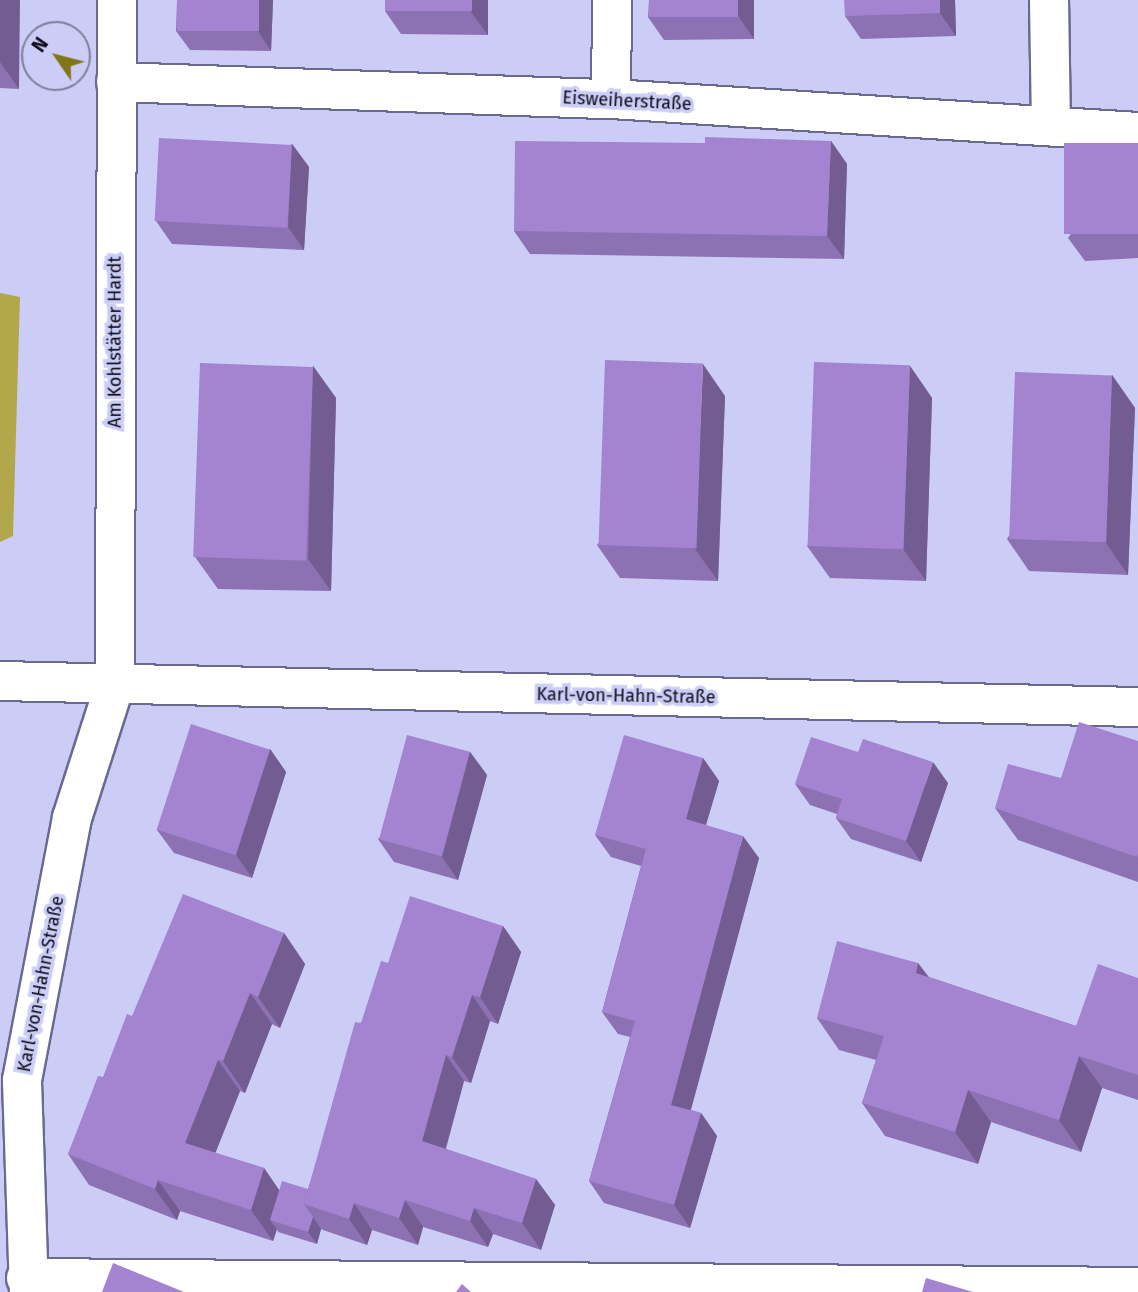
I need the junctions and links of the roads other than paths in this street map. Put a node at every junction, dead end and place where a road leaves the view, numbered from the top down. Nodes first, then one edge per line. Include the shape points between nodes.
1 (117, 0) edge
2 (612, 0) edge
3 (1049, 0) edge
4 (116, 82) junction
5 (611, 99) junction
6 (1051, 126) junction
7 (1138, 132) edge
8 (0, 681) edge
9 (115, 684) junction
10 (1138, 707) edge
11 (27, 1285) edge
12 (1138, 1287) edge

1 - 4 street, Am Kohlstätter Hardt
2 - 5 street
3 - 6 street
4 - 5 street, Eisweiherstraße
4 - 9 street, Am Kohlstätter Hardt
5 - 6 street, Eisweiherstraße
6 - 7 street, Eisweiherstraße
8 - 9 street, Karl-von-Hahn-Straße
9 - 10 street, Karl-von-Hahn-Straße
9 - 11 street, Karl-von-Hahn-Straße via 72,818 22,1080
11 - 12 street

